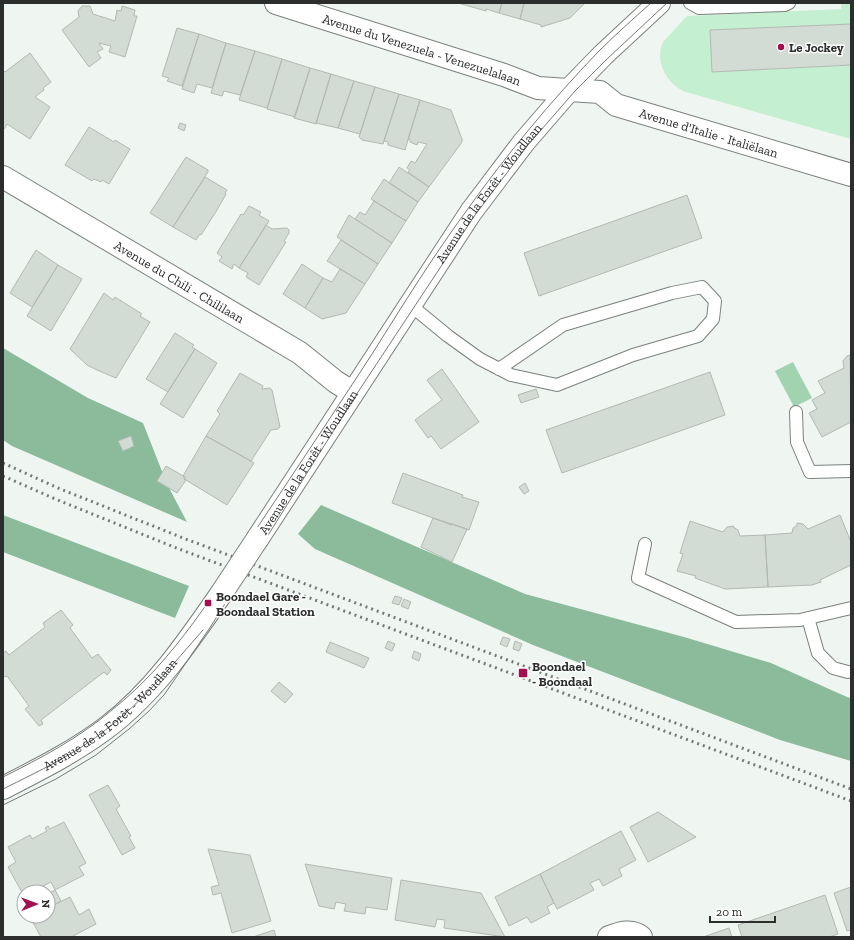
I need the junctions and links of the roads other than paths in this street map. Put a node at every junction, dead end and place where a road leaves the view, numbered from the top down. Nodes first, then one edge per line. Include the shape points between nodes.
1 (276, 3) edge
2 (659, 3) edge
3 (690, 3) edge
4 (789, 3) edge
5 (569, 90) junction
6 (851, 175) edge
7 (3, 177) edge
8 (410, 304) junction
9 (499, 368) junction
10 (352, 392) junction
11 (796, 412) dead end
12 (851, 471) edge
13 (645, 544) dead end
14 (851, 608) edge
15 (808, 618) junction
16 (848, 672) dead end
17 (3, 788) edge
18 (609, 937) edge
19 (641, 937) edge

1 - 5 street, Avenue du Venezuela - Venezuelalaan via 538,88
2 - 5 street, Avenue de la Forêt - Woudlaan
3 - 4 lane via 699,8
5 - 6 street, Avenue d'Italie - Italiëlaan via 600,92 616,105
5 - 8 street, Avenue de la Forêt - Woudlaan via 524,142 471,212
7 - 10 street, Avenue du Chili - Chililaan via 300,353
8 - 9 lane via 448,336 480,359
8 - 10 street, Avenue de la Forêt - Woudlaan
9 - 9 lane via 511,375 557,385 633,354 698,336 713,319 715,301 702,287 672,293 563,326
10 - 17 street, Avenue de la Forêt - Woudlaan, bridge via 221,594 189,640 143,695 96,735 56,761
11 - 12 lane via 797,442 810,472
13 - 15 lane via 638,578 736,622
14 - 15 lane
15 - 16 lane via 818,654 833,668
18 - 19 street via 633,932

